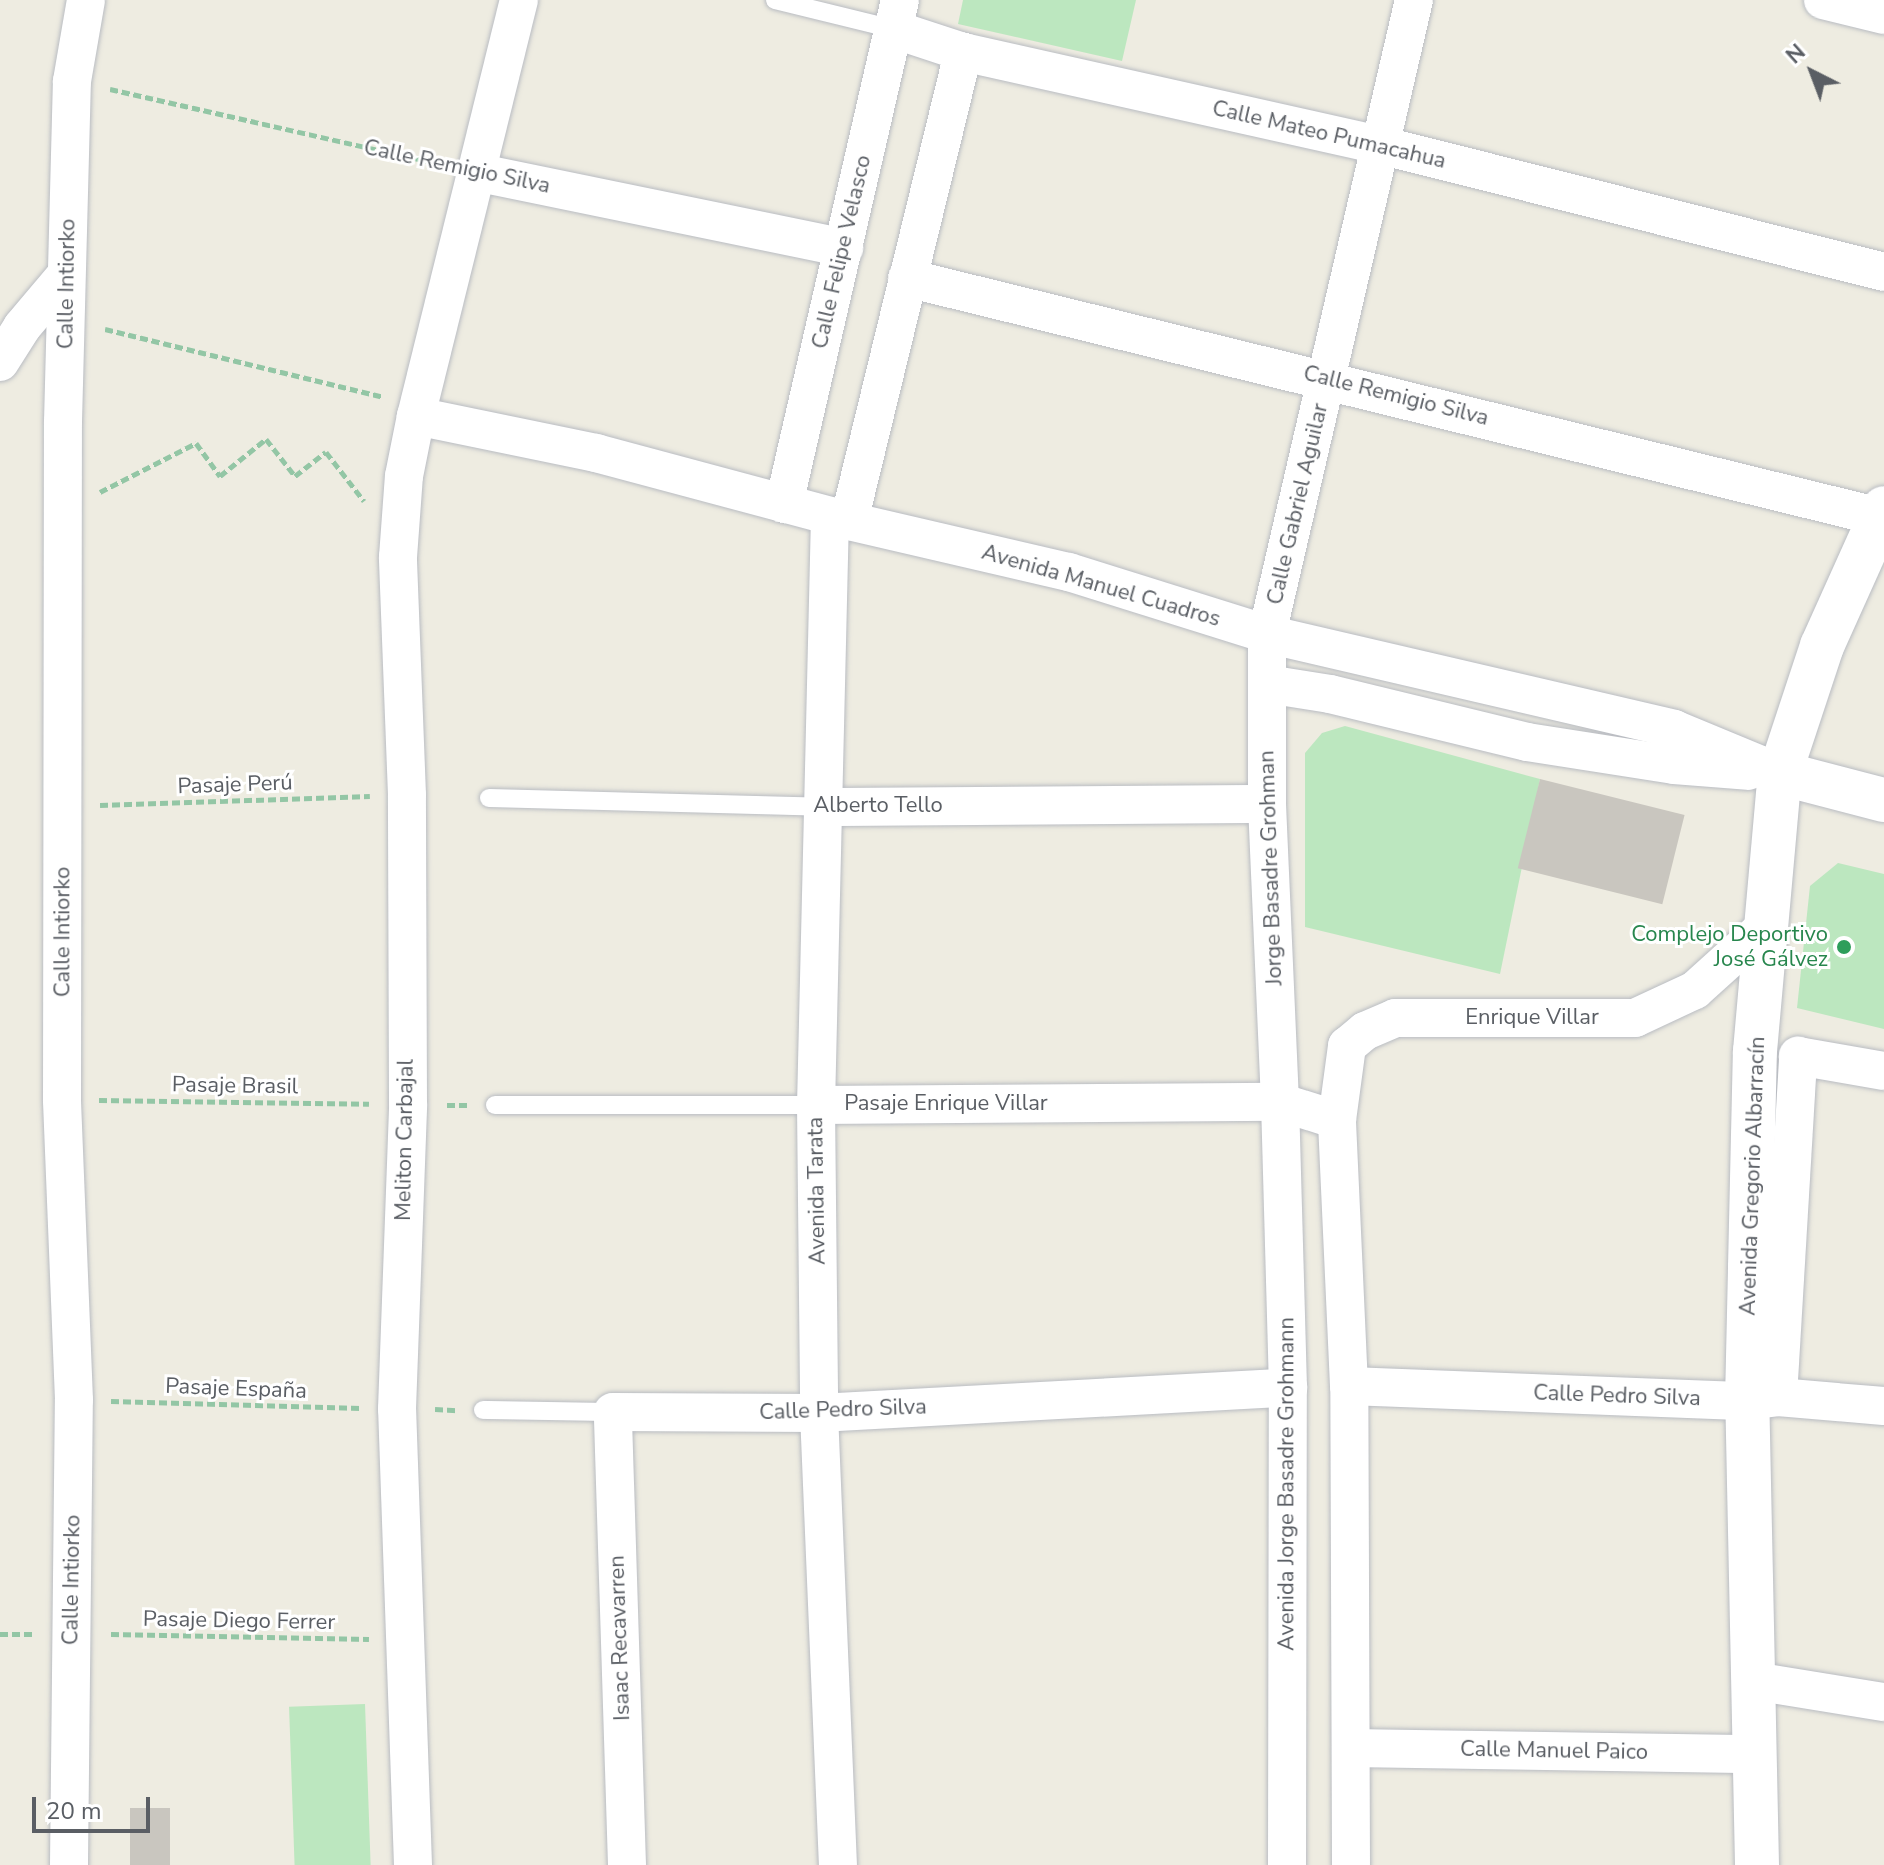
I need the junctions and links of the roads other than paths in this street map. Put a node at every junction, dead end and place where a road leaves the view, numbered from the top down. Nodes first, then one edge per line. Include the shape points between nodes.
1 (86, 0) edge
2 (519, 0) edge
3 (775, 0) edge
4 (1414, 0) edge
5 (1823, 0) edge
6 (896, 15) edge
7 (1884, 15) edge
8 (963, 52) junction
9 (1380, 145) junction
10 (475, 172) junction
11 (844, 248) junction
12 (1884, 272) edge
13 (66, 275) junction
14 (907, 278) junction
15 (0, 362) edge
16 (1327, 379) junction
17 (417, 411) junction
18 (784, 504) junction
19 (1882, 515) edge
20 (840, 518) junction
21 (1267, 634) junction
22 (1267, 684) junction
23 (1780, 773) junction
24 (489, 798) dead end
25 (1884, 800) edge
26 (1267, 804) junction
27 (823, 807) junction
28 (1767, 925) junction
29 (1884, 1071) edge
30 (1280, 1102) junction
31 (495, 1105) road end
32 (816, 1105) junction
33 (1337, 1120) junction
34 (1349, 1386) junction
35 (1288, 1388) junction
36 (1762, 1399) junction
37 (1884, 1406) edge
38 (483, 1410) road end
39 (613, 1412) junction
40 (819, 1413) junction
41 (1754, 1681) junction
42 (1884, 1702) edge
43 (1353, 1748) junction
44 (1755, 1754) junction
45 (69, 1865) edge
46 (413, 1865) edge
47 (627, 1865) edge
48 (838, 1865) edge
49 (1287, 1865) edge
50 (1351, 1865) edge
51 (1757, 1865) edge

1 - 13 street, Calle Intiorko via 72,81
2 - 10 street, Meliton Carbajal
3 - 6 lane, Calle Mateo Pumacahua
4 - 9 street, Calle Gabriel Aguilar
5 - 7 street
6 - 8 street, Calle Mateo Pumacahua
6 - 11 street, Calle Felipe Velasco
8 - 9 street, Calle Mateo Pumacahua
8 - 14 street
9 - 12 street, Calle Mateo Pumacahua
9 - 16 street, Calle Gabriel Aguilar
10 - 11 street, Calle Remigio Silva
10 - 17 street, Meliton Carbajal
11 - 18 street, Calle Felipe Velasco
13 - 15 street
13 - 45 street, Calle Intiorko via 62,1100 74,1400
14 - 16 street, Calle Remigio Silva
14 - 20 street
16 - 19 street, Calle Remigio Silva
16 - 21 street, Calle Gabriel Aguilar
17 - 18 street, Avenida Manuel Cuadros
17 - 46 street, Meliton Carbajal via 404,476 398,557 407,795 408,1104 397,1409
18 - 20 street, Avenida Manuel Cuadros
19 - 23 street, Avenida Gregorio Albarracín via 1822,646
20 - 21 street, Avenida Manuel Cuadros via 1069,572
20 - 27 street, Avenida Tarata
21 - 22 street, Jorge Basadre Grohman
21 - 23 street, Avenida Manuel Cuadros via 1674,729
22 - 23 street, Avenida Manuel Cuadros via 1527,742 1674,765
22 - 26 street, Jorge Basadre Grohman
23 - 25 street, Avenida Manuel Cuadros
23 - 28 street, Avenida Gregorio Albarracín
24 - 27 lane, Alberto Tello
26 - 27 street, Alberto Tello
26 - 30 street, Jorge Basadre Grohman
27 - 32 street, Avenida Tarata
28 - 33 street, Enrique Villar via 1695,990 1635,1018 1395,1018 1365,1031 1347,1046
28 - 36 street, Avenida Gregorio Albarracín via 1755,1051
29 - 36 street via 1798,1056
30 - 32 street, Pasaje Enrique Villar
30 - 33 street, Pasaje Enrique Villar
30 - 35 street, Avenida Jorge Basadre Grohmann
31 - 32 lane, Pasaje Enrique Villar
32 - 40 street, Avenida Tarata
33 - 34 street
34 - 36 street, Calle Pedro Silva
34 - 43 street
35 - 40 street, Calle Pedro Silva
35 - 49 street, Avenida Jorge Basadre Grohmann
36 - 37 street, Calle Pedro Silva
36 - 41 street, Avenida Gregorio Albarracín
38 - 39 lane, Calle Pedro Silva
39 - 40 street, Calle Pedro Silva
39 - 47 street, Isaac Recavarren
40 - 48 street, Avenida Tarata
41 - 42 street
41 - 44 street, Avenida Gregorio Albarracín
43 - 44 street, Calle Manuel Paico
43 - 50 street
44 - 51 street, Avenida Gregorio Albarracín

